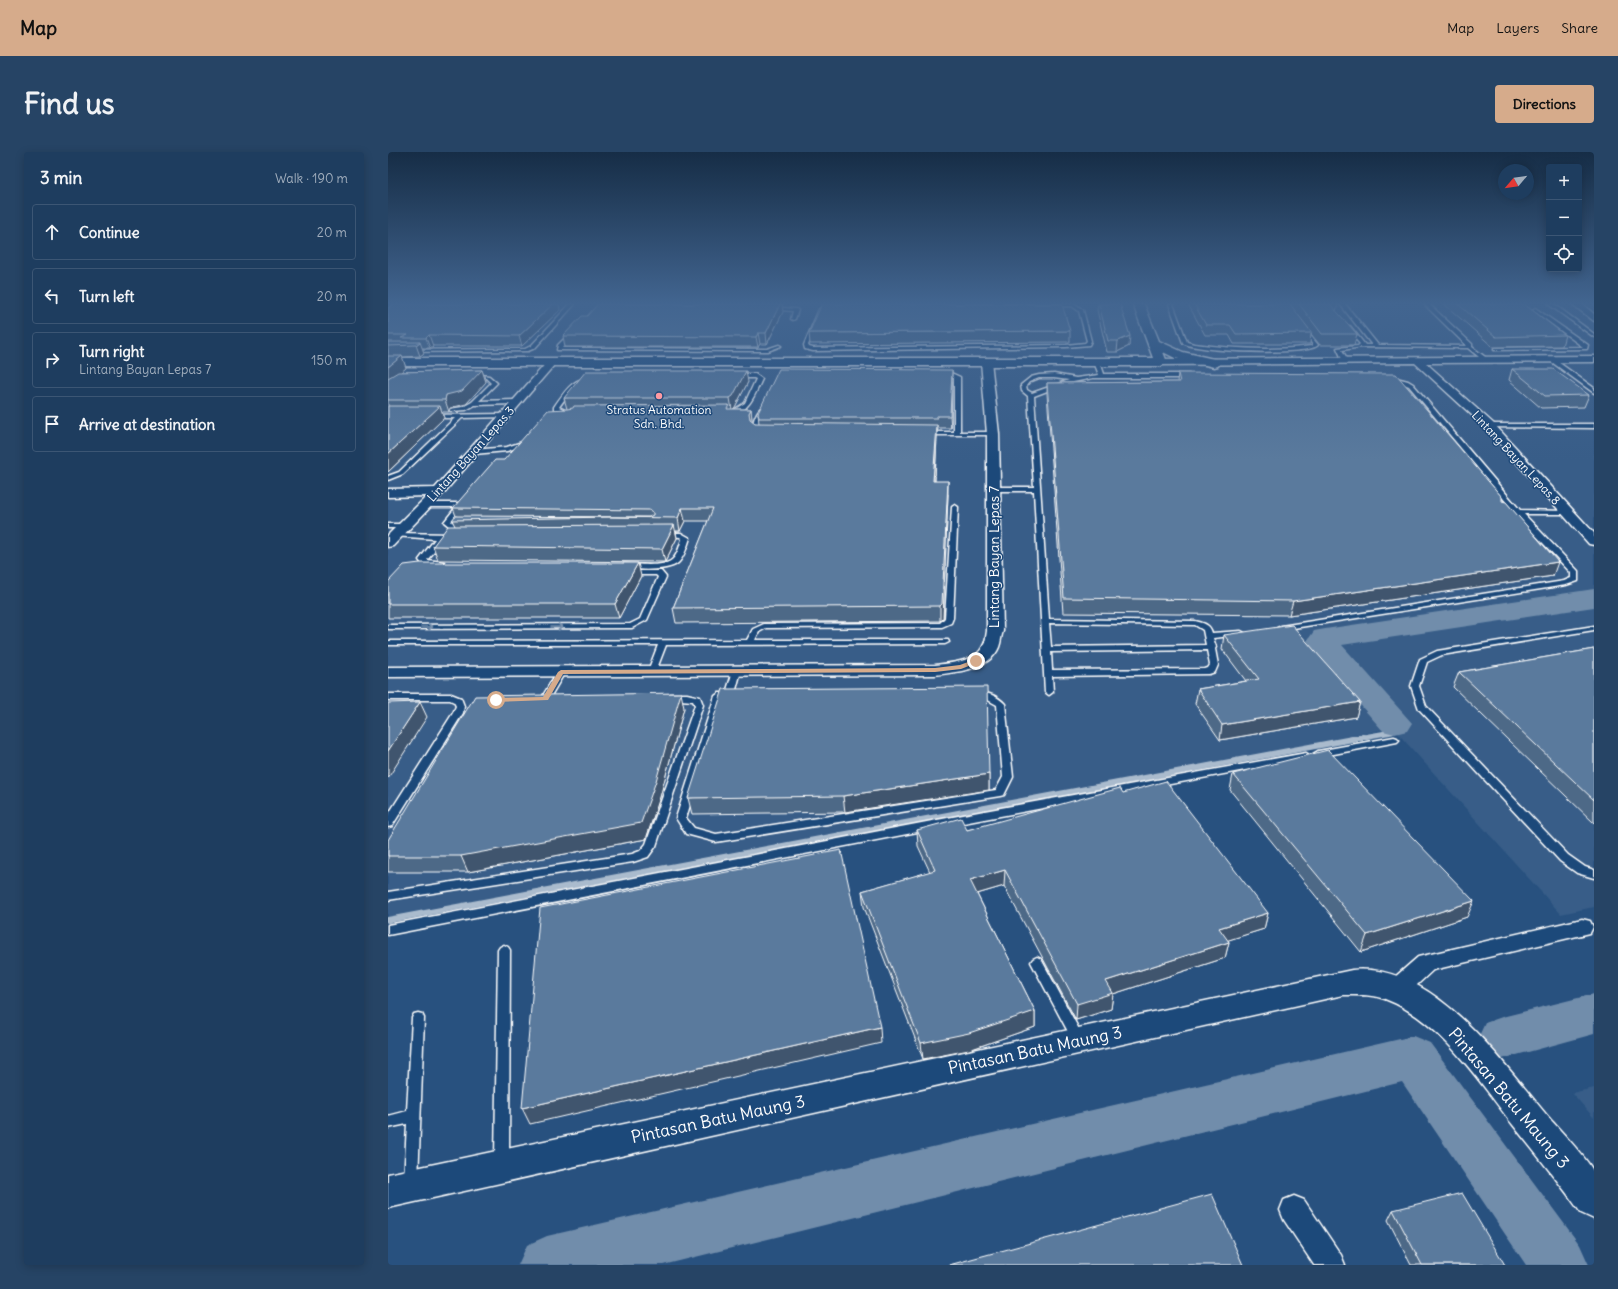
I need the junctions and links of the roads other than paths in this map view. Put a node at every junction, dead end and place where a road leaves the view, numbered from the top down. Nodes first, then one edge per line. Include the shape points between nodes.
1 (1159, 356) edge
2 (1183, 356) edge
3 (1241, 356) edge
4 (1343, 356) edge
5 (1481, 356) edge
6 (1551, 359) junction
7 (1594, 359) edge
8 (1345, 360) junction
9 (1417, 360) junction
10 (1486, 360) junction
11 (986, 361) junction
12 (388, 362) edge
13 (552, 362) junction
14 (1097, 362) junction
15 (1161, 362) junction
16 (1214, 363) junction
17 (1246, 363) junction
18 (685, 369) junction
19 (933, 374) edge
20 (468, 376) edge
21 (1102, 376) junction
22 (1197, 376) edge
23 (1385, 377) edge
24 (1074, 379) junction
25 (1594, 391) edge
26 (1031, 394) junction
27 (474, 402) junction
28 (517, 402) junction
29 (765, 404) edge
30 (460, 416) junction
31 (505, 416) junction
32 (561, 418) edge
33 (734, 419) edge
34 (1490, 426) junction
35 (1594, 426) edge
36 (768, 434) edge
37 (917, 434) edge
38 (957, 434) junction
39 (993, 434) junction
40 (529, 438) edge
41 (474, 452) junction
42 (388, 478) edge
43 (994, 489) junction
44 (1037, 489) junction
45 (388, 492) edge
46 (438, 492) junction
47 (426, 504) junction
48 (955, 507) dead end
49 (1507, 512) edge
50 (1518, 512) junction
51 (1566, 512) junction
52 (388, 526) edge
53 (405, 526) junction
54 (470, 526) edge
55 (658, 535) edge
56 (437, 536) junction
57 (461, 536) edge
58 (392, 539) edge
59 (1594, 541) edge
60 (446, 564) edge
61 (1045, 621) junction
62 (388, 627) edge
63 (472, 627) junction
64 (1594, 628) edge
65 (1273, 629) edge
66 (1251, 632) edge
67 (1208, 636) junction
68 (750, 642) junction
69 (945, 642) dead end
70 (388, 643) edge
71 (461, 643) junction
72 (663, 643) junction
73 (1212, 647) junction
74 (1046, 650) junction
75 (736, 670) junction
76 (652, 671) junction
77 (388, 672) edge
78 (561, 672) junction
79 (1048, 673) junction
80 (1049, 692) dead end
81 (730, 696) junction
82 (746, 696) edge
83 (965, 696) edge
84 (388, 697) edge
85 (664, 697) edge
86 (561, 699) edge
87 (1394, 740) dead end
88 (388, 822) edge
89 (1594, 874) edge
90 (388, 896) edge
91 (1582, 927) dead end
92 (388, 930) edge
93 (504, 950) dead end
94 (1037, 962) dead end
95 (1395, 991) junction
96 (418, 1018) dead end
97 (1079, 1041) junction
98 (413, 1116) junction
99 (388, 1122) edge
100 (502, 1166) junction
101 (400, 1188) edge
102 (1591, 1193) edge
103 (1294, 1210) dead end
104 (1331, 1265) edge

1 - 15 street
2 - 16 street
3 - 17 lane
4 - 8 lane
5 - 10 lane
6 - 7 street
6 - 10 street
6 - 25 lane
8 - 9 street
8 - 17 street
9 - 10 street
9 - 34 street, Lintang Bayan Lepas 8
11 - 14 street
11 - 18 street
11 - 39 street, Lintang Bayan Lepas 7
12 - 13 street
13 - 18 street
13 - 28 street, Lintang Bayan Lepas 3
14 - 15 street
14 - 21 lane
15 - 16 street
16 - 17 street
18 - 18 lane via 755,376 759,379 745,407 733,413 568,414 556,408 573,384 584,378
19 - 38 lane via 957,377
20 - 27 lane via 487,377 494,382
21 - 22 lane
21 - 24 lane
23 - 50 lane via 1400,379 1411,385
24 - 26 lane
24 - 26 lane via 1053,376 1032,379 1023,386 1025,391
26 - 44 lane
27 - 28 lane
27 - 30 lane via 460,410 427,413
28 - 31 street, Lintang Bayan Lepas 3
29 - 36 lane via 755,425 756,431
30 - 31 lane
30 - 42 lane via 401,473
31 - 41 street, Lintang Bayan Lepas 3
32 - 33 lane
34 - 35 lane
34 - 51 street, Lintang Bayan Lepas 8
37 - 38 lane
38 - 39 lane
39 - 43 street, Lintang Bayan Lepas 7
40 - 41 lane via 518,447
41 - 46 street, Lintang Bayan Lepas 3
43 - 44 lane
43 - 75 street, Lintang Bayan Lepas 7 via 995,631 990,650 976,661 961,667 935,670
44 - 61 lane
45 - 46 street
46 - 47 street, Lintang Bayan Lepas 3
47 - 53 street, Lintang Bayan Lepas 3
47 - 54 lane via 464,502 447,522 450,525
48 - 68 lane via 948,621 936,626 770,625 756,631
49 - 50 lane
50 - 51 lane
50 - 65 lane via 1575,573 1575,579 1566,583
51 - 59 street, Lintang Bayan Lepas 8
52 - 53 lane
53 - 58 street, Lintang Bayan Lepas 3
63 -> 55 lane via 637,625 643,620 662,577 658,573 620,569 673,564 686,538
56 - 57 lane
56 - 58 lane
56 - 60 lane via 440,539 424,557 424,562
61 - 67 lane via 1195,623 1202,625
61 - 74 lane
62 -> 63 lane
63 - 71 lane
64 - 89 lane via 1440,652 1423,661 1416,686 1422,707 1564,858 1581,870
66 - 67 lane
67 - 73 lane
68 - 69 lane
68 - 72 lane
70 - 71 lane
71 - 72 lane
72 - 76 lane
73 - 74 lane
73 - 79 lane via 1214,665 1212,670 1206,672
74 - 79 lane
75 - 76 street, Lintang Bayan Lepas 7
75 - 81 lane
76 - 78 street, Lintang Bayan Lepas 7
77 - 78 street, Lintang Bayan Lepas 7
78 - 86 lane via 542,699
79 - 80 lane
81 - 82 lane
81 - 83 lane via 719,696 681,818 690,831 716,838 1000,793 1008,777 1001,704 988,696
84 - 88 lane via 446,696 458,700 460,706
85 - 90 lane via 692,697 697,699 698,705 651,846 644,854 633,858
87 - 92 lane via 987,814
91 - 95 street via 1426,963
93 - 100 lane
94 - 97 lane
95 - 97 street, Pintasan Batu Maung 3 via 1366,982 1343,983
95 - 102 street, Pintasan Batu Maung 3 via 1415,1000 1442,1020 1475,1052
96 - 98 lane
97 - 100 street, Pintasan Batu Maung 3
98 - 99 lane
98 - 101 lane
100 - 101 street, Pintasan Batu Maung 3
103 - 104 street

